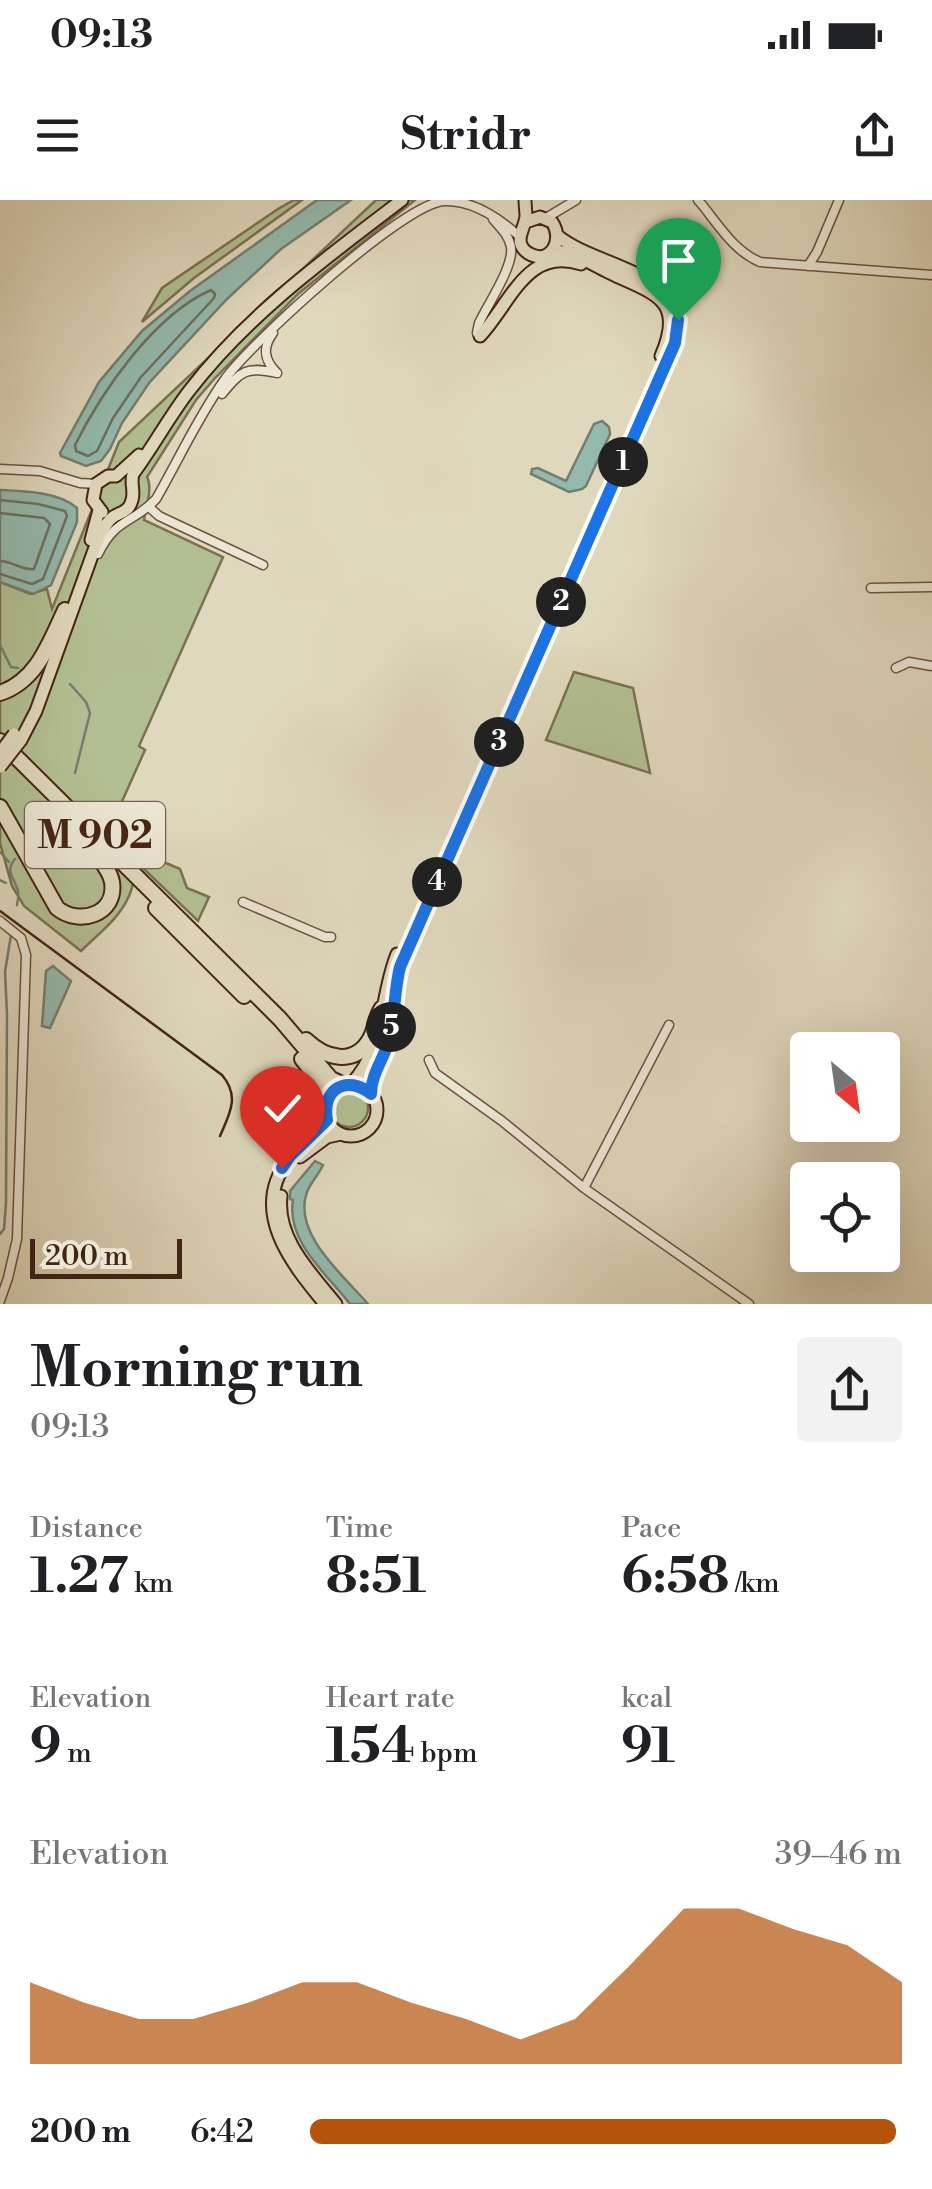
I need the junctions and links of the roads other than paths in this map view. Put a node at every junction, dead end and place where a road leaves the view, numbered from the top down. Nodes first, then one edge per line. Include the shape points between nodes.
1 (402, 200) edge
2 (528, 200) edge
3 (576, 200) edge
4 (698, 200) edge
5 (839, 200) edge
6 (490, 216) junction
7 (543, 218) junction
8 (526, 222) junction
9 (558, 232) junction
10 (519, 236) junction
11 (552, 251) junction
12 (808, 266) junction
13 (612, 274) junction
14 (932, 275) edge
15 (290, 312) junction
16 (479, 334) joint
17 (214, 399) junction
18 (176, 410) junction
19 (0, 469) edge
20 (116, 476) junction
21 (130, 486) junction
22 (94, 489) junction
23 (149, 506) junction
24 (99, 510) junction
25 (116, 516) junction
26 (263, 565) dead end
27 (82, 586) junction
28 (932, 587) edge
29 (871, 588) dead end
30 (65, 610) junction
31 (932, 666) edge
32 (896, 668) dead end
33 (0, 692) edge
34 (12, 738) edge
35 (0, 753) edge
36 (0, 767) edge
37 (0, 807) edge
38 (86, 838) junction
39 (244, 902) dead end
40 (0, 921) edge
41 (189, 934) junction
42 (330, 937) dead end
43 (221, 967) junction
44 (253, 992) junction
45 (382, 1008) junction
46 (669, 1025) dead end
47 (430, 1060) dead end
48 (348, 1085) junction
49 (371, 1094) junction
50 (328, 1098) junction
51 (327, 1120) junction
52 (341, 1134) junction
53 (584, 1188) junction
54 (0, 1301) edge
55 (325, 1304) edge
56 (336, 1304) edge
57 (750, 1304) edge

1 - 18 main road via 264,311
2 - 7 main road
2 - 8 main road
3 - 7 street
3 - 9 street
4 - 12 street via 747,256
5 - 12 street
6 - 10 street
6 - 15 street via 442,201 418,210
6 - 16 street via 512,252 478,323
7 - 8 main road
7 - 9 main road
8 - 10 main road
9 - 11 main road
9 - 49 main road via 578,249 660,288 674,305 678,336 400,967
10 - 11 main road via 529,254
11 - 13 main road
12 - 14 street
13 - 16 main road via 574,262 544,263
13 - 45 main road via 662,301 670,324 666,346 398,950
15 - 17 street
15 - 17 street via 265,347 277,373 246,370
17 - 23 street
18 - 20 main road
18 - 21 main road
19 - 22 street via 40,470
20 - 21 main road
20 - 22 main road via 101,479
21 - 25 main road via 131,504
22 - 24 main road
23 - 26 street
23 - 27 street via 112,531
24 - 25 main road
24 - 30 main road
25 - 27 main road via 98,539
27 - 34 main road via 36,711
28 - 29 street
30 - 33 highway via 39,663
30 - 34 main road via 36,697
31 - 32 street via 909,662
34 - 35 main road, bridge
34 - 36 main road, bridge
34 - 41 highway, M 902
35 - 38 highway, M 902
37 - 38 highway via 57,908 76,918 98,913 112,892 112,879
38 - 41 highway, M 902
39 - 42 street
40 - 54 street via 26,948 17,1238
41 - 43 highway, M 902
43 - 44 highway, M 902
43 - 50 highway, M 902
44 - 45 highway via 316,1050 338,1057 367,1044
44 - 48 highway, M 902 via 331,1079
45 - 48 main road via 376,1046
46 - 53 street
47 - 53 street via 436,1073
48 - 49 main road
48 - 50 main road
49 - 52 main road via 372,1124 360,1134
50 - 51 main road
51 - 52 main road
51 - 55 main road via 282,1168 272,1203 286,1251
52 - 56 main road via 327,1137 294,1164 280,1202 292,1246
53 - 57 street

